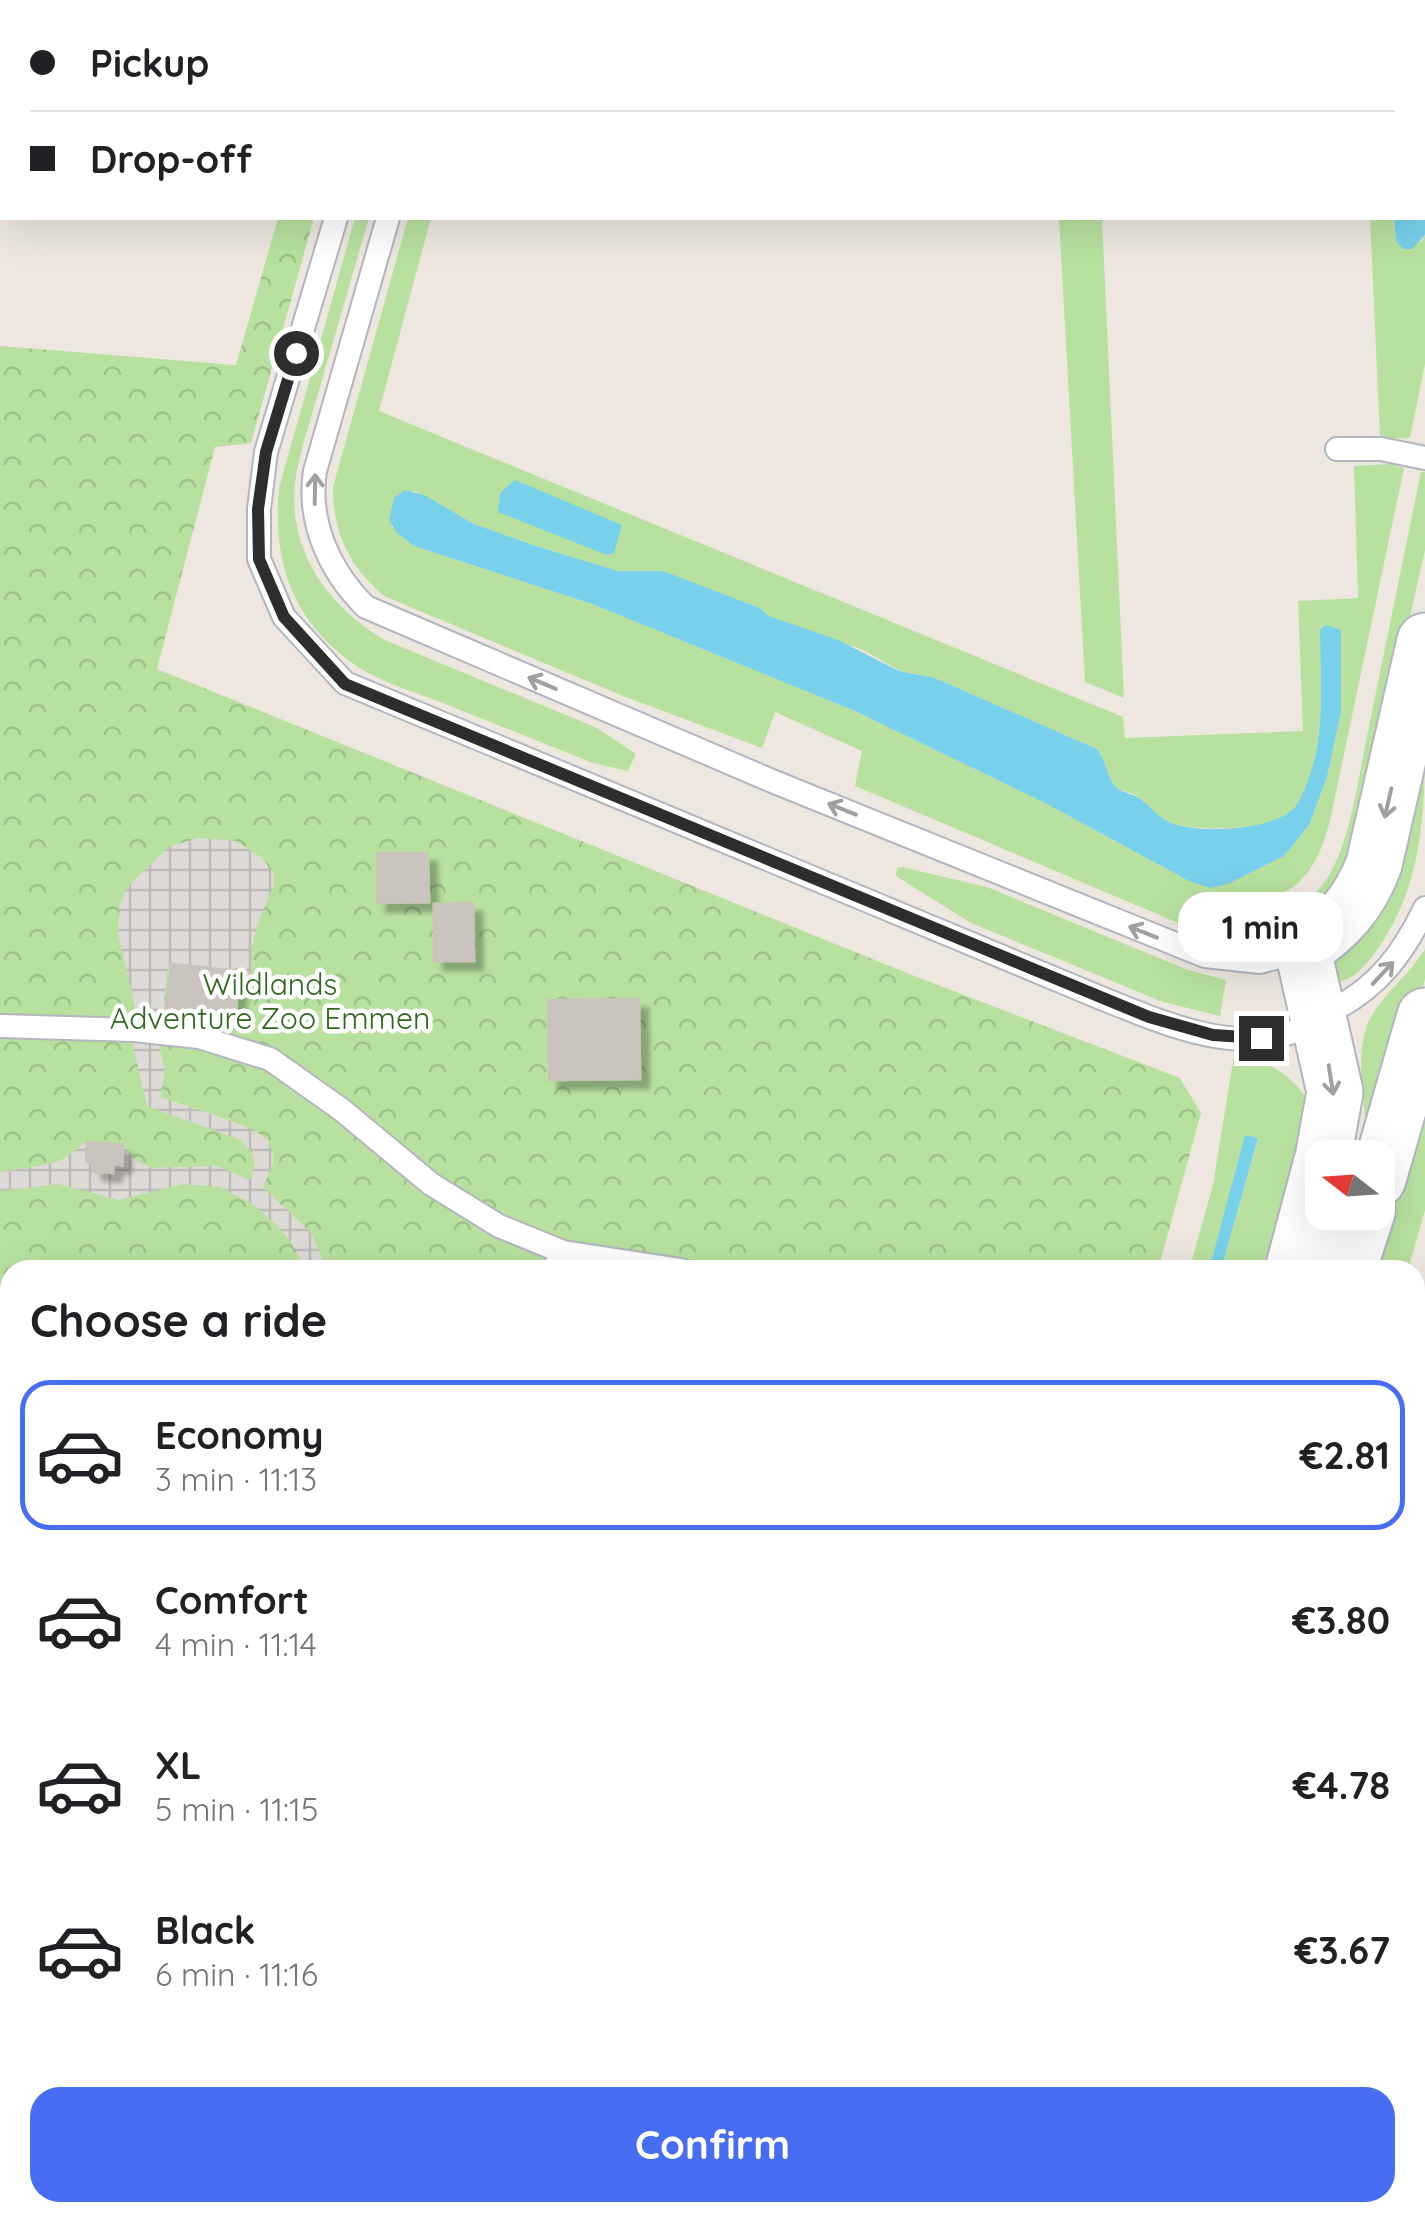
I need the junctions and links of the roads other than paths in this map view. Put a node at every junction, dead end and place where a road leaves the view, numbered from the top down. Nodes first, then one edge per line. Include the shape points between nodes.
1 (335, 220) edge
2 (387, 220) edge
3 (1338, 449) dead end
4 (1425, 458) edge
5 (1425, 641) edge
6 (1425, 908) edge
7 (1303, 950) junction
8 (1425, 1016) edge
9 (1320, 1018) junction
10 (0, 1026) edge
11 (1326, 1140) edge
12 (1389, 1140) edge
13 (1305, 1226) edge
14 (1361, 1230) edge
15 (556, 1260) edge
16 (1296, 1260) edge
17 (1351, 1260) edge

1 - 9 lane via 266,452 259,559 284,617 345,684 1165,1022 1261,1038
7 -> 2 lane via 1260,962 1205,956 366,608 328,558 312,494
3 - 4 lane
5 -> 7 street via 1364,893 1347,916
9 -> 6 lane via 1382,976
7 - 9 street
8 - 12 street
9 -> 11 street via 1335,1092
10 - 15 lane via 134,1030 198,1038 270,1059 431,1184
13 - 16 street
14 - 17 street

